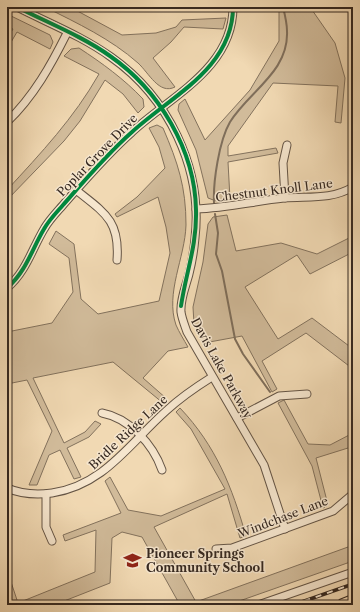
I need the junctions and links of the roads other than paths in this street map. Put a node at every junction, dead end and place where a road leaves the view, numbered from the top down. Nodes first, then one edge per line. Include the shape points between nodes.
1 (17, 7) edge
2 (233, 7) edge
3 (67, 33) junction
4 (161, 108) junction
5 (7, 122) edge
6 (287, 145) dead end
7 (353, 187) edge
8 (76, 190) junction
9 (285, 198) junction
10 (196, 209) junction
11 (117, 260) dead end
12 (7, 288) edge
13 (212, 377) junction
14 (307, 394) dead end
15 (102, 413) dead end
16 (237, 418) junction
17 (140, 436) junction
18 (162, 470) dead end
19 (7, 488) edge
20 (46, 494) junction
21 (353, 494) edge
22 (285, 529) junction
23 (52, 541) dead end
24 (216, 549) dead end
25 (353, 572) edge
26 (353, 601) edge
27 (258, 605) edge
28 (343, 605) edge

1 - 3 street, Davis Lake Parkway
2 - 4 street, Poplar Grove Drive via 226,42 213,63
3 - 4 street, Davis Lake Parkway via 110,56 141,82
3 - 5 street via 43,79
4 - 8 street, Poplar Grove Drive via 130,133
4 - 10 street, Davis Lake Parkway via 183,149 190,170
6 - 9 street via 283,163
7 - 9 street, Chestnut Knoll Lane via 326,197
8 - 11 street via 112,222 117,238
8 - 12 street, Poplar Grove Drive via 54,214 24,268
9 - 10 street, Chestnut Knoll Lane via 225,208
10 - 13 street, Davis Lake Parkway via 193,256 181,312 187,332
13 - 16 street, Davis Lake Parkway
13 - 17 street, Bridle Ridge Lane via 179,399
14 - 16 street via 279,396
15 - 17 street via 118,418
16 - 22 street, Davis Lake Parkway via 264,465
17 - 18 street via 154,452
17 - 20 street, Bridle Ridge Lane via 91,481
19 - 20 street, Bridle Ridge Lane via 23,493
20 - 23 street via 46,527
21 - 22 street, Windchase Lane via 333,511
22 - 24 street, Windchase Lane via 232,548
25 - 27 street
26 - 28 main road

